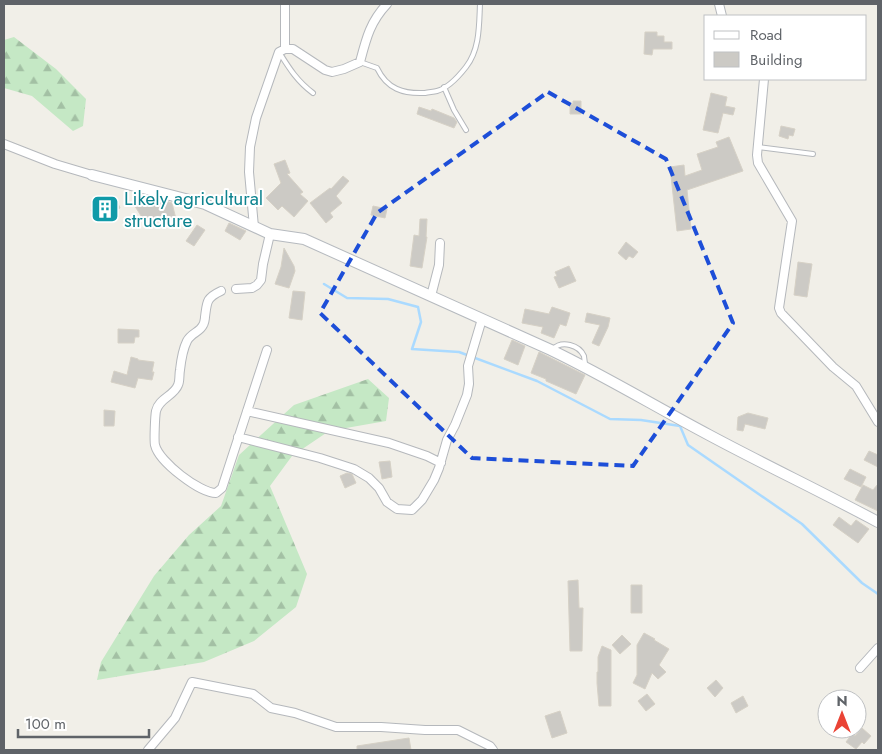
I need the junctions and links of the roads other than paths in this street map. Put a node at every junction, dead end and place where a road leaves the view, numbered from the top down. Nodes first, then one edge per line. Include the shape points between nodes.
1 (285, 4) edge
2 (387, 4) edge
3 (480, 4) edge
4 (282, 51) junction
5 (360, 62) junction
6 (764, 80) edge
7 (444, 87) junction
8 (313, 93) dead end
9 (466, 130) dead end
10 (4, 144) edge
11 (758, 147) junction
12 (813, 154) dead end
13 (92, 175) joint
14 (254, 227) junction
15 (270, 234) junction
16 (440, 243) dead end
17 (236, 289) dead end
18 (221, 291) dead end
19 (431, 296) junction
20 (482, 320) junction
21 (267, 350) dead end
22 (247, 411) junction
23 (878, 422) edge
24 (238, 437) junction
25 (441, 463) junction
26 (878, 522) edge
27 (878, 648) edge
28 (860, 668) dead end
29 (148, 750) edge
30 (493, 750) edge

1 - 4 street
2 - 5 street via 377,14 367,35
3 - 7 lane via 475,51 466,67
4 - 5 street via 293,49 332,72
4 - 8 lane via 294,76
4 - 14 street via 256,118 250,148
5 - 7 lane via 377,68 388,84 402,92 436,92
6 - 11 street
7 - 9 lane
10 - 13 street
11 - 12 lane
11 - 23 street via 761,170 792,221 780,296 781,313 856,386
13 - 14 street via 204,204
14 - 15 street
15 - 17 street via 258,285
15 - 19 street via 304,239
16 - 19 street
18 - 24 street via 208,300 204,324 187,340 179,384 175,391 164,397 156,410 155,446 166,463 193,484 216,493 222,488
19 - 20 street
20 - 25 street via 468,366 467,395 447,440
20 - 26 street via 586,367
21 - 22 street
22 - 24 street
22 - 25 street via 389,443
24 - 25 street via 354,469 370,478 387,502 397,509 412,510 422,500
27 - 28 street
29 - 30 street via 174,718 192,682 253,694 271,708 336,727 458,730

